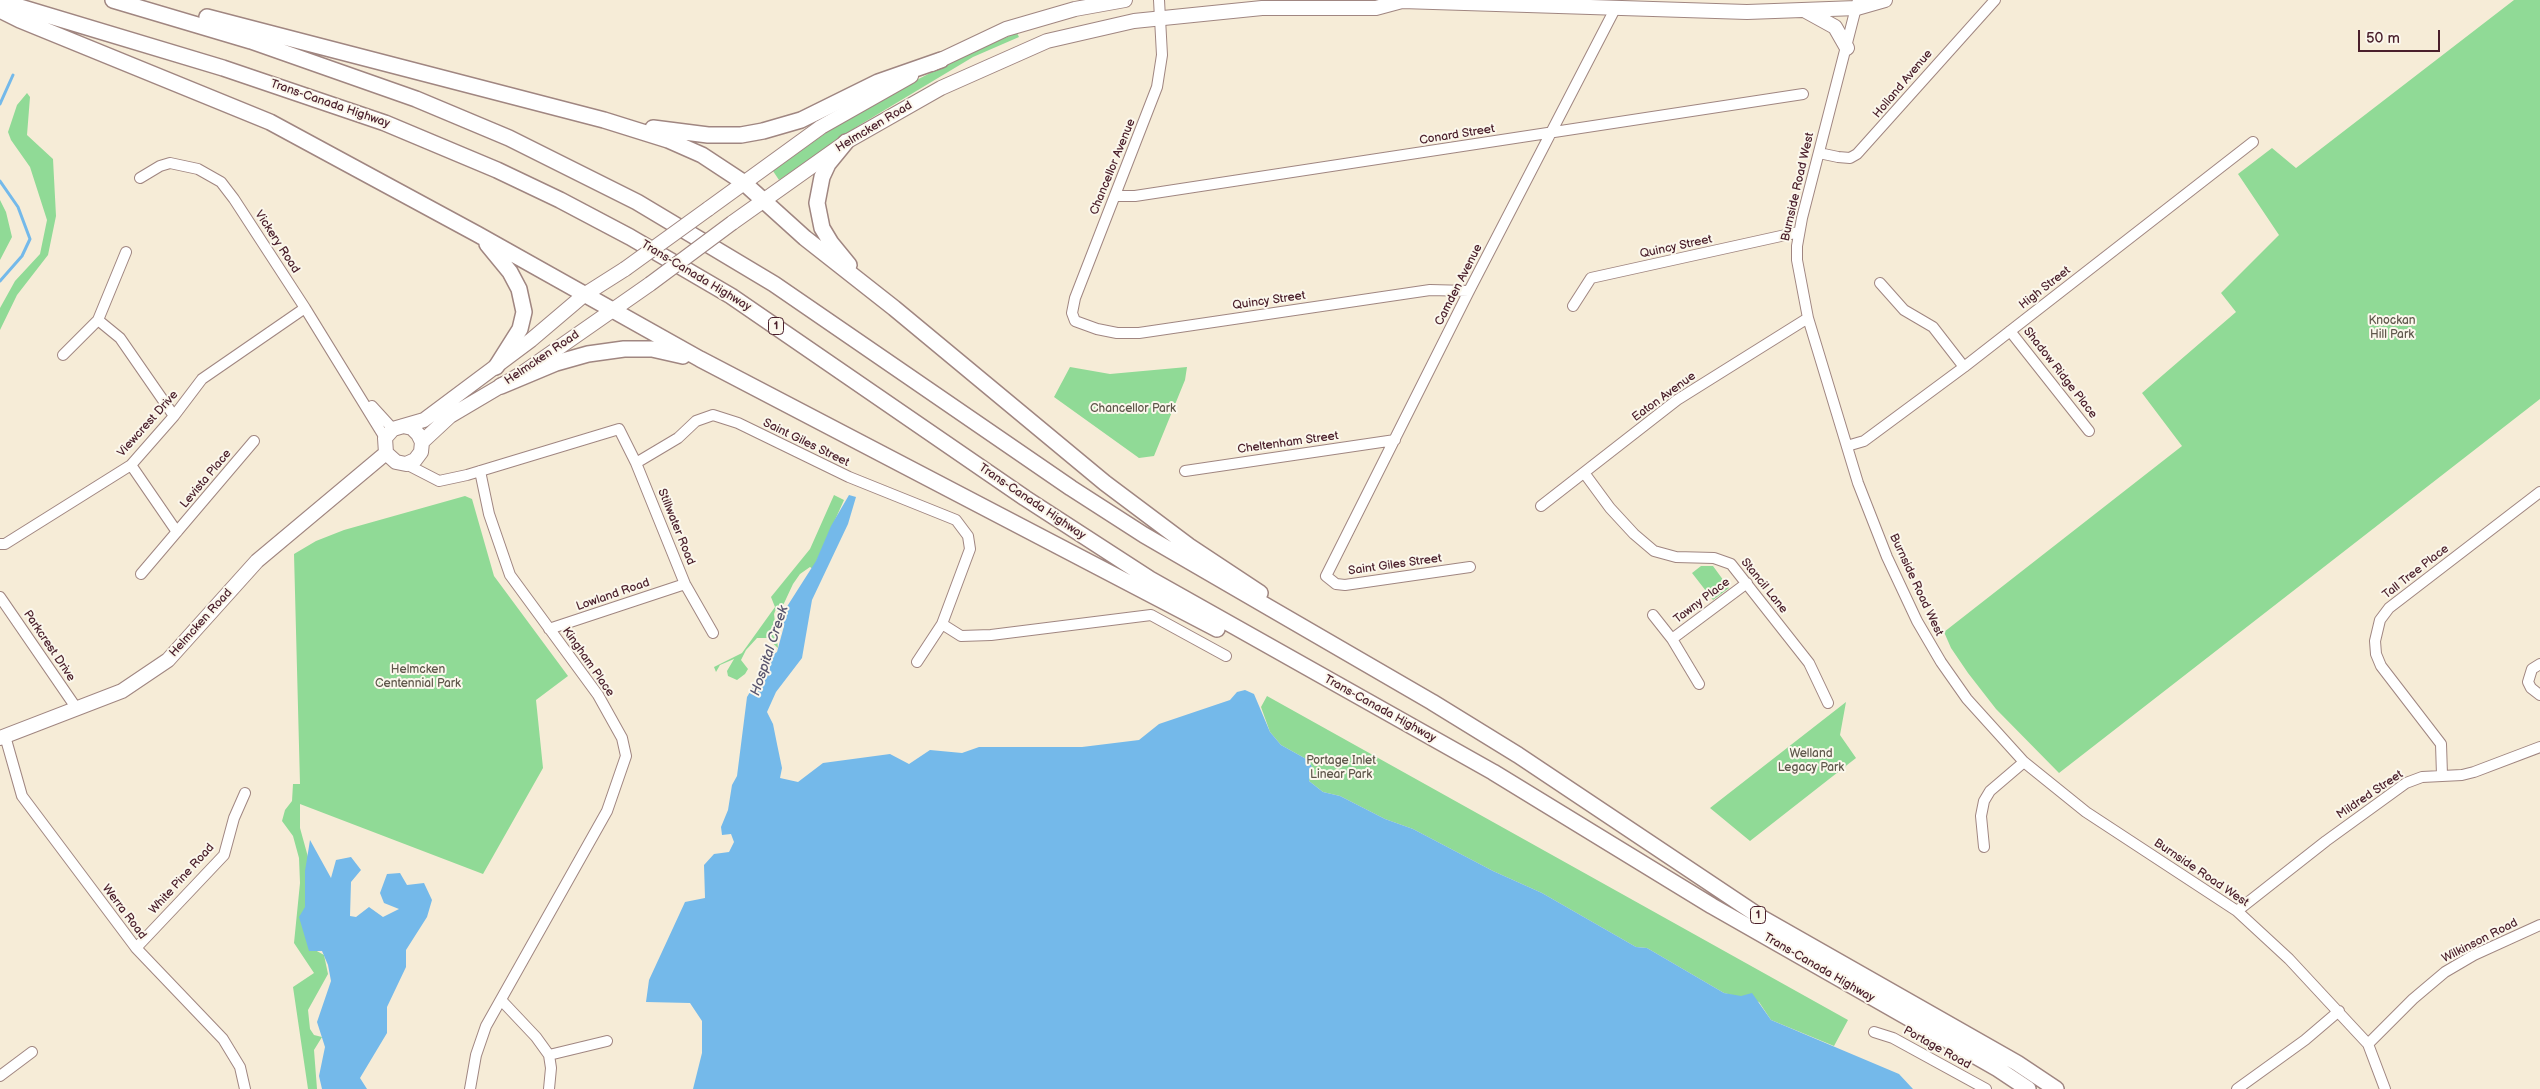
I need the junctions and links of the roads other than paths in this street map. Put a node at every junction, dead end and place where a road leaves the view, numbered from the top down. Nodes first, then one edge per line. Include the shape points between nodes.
1 (113, 0) edge
2 (124, 0) edge
3 (1125, 0) edge
4 (1159, 0) edge
5 (1885, 0) edge
6 (1994, 0) edge
7 (0, 1) edge
8 (1400, 1) edge
9 (1858, 4) edge
10 (1616, 7) junction
11 (0, 10) edge
12 (1806, 11) junction
13 (1160, 18) junction
14 (1847, 48) junction
15 (941, 60) junction
16 (1803, 94) dead end
17 (604, 120) junction
18 (1552, 133) junction
19 (846, 142) junction
20 (2253, 142) dead end
21 (1819, 153) junction
22 (140, 178) dead end
23 (743, 182) junction
24 (1115, 196) junction
25 (762, 201) junction
26 (1799, 232) junction
27 (477, 234) junction
28 (126, 252) dead end
29 (1880, 283) dead end
30 (1469, 291) junction
31 (584, 295) junction
32 (1574, 306) dead end
33 (305, 308) junction
34 (894, 308) junction
35 (611, 310) junction
36 (1808, 318) junction
37 (98, 320) junction
38 (1075, 321) joint
39 (2010, 331) junction
40 (63, 355) dead end
41 (700, 360) junction
42 (496, 367) junction
43 (1964, 367) junction
44 (501, 386) junction
45 (174, 416) junction
46 (394, 431) junction
47 (2089, 431) dead end
48 (1395, 440) junction
49 (254, 441) dead end
50 (422, 442) junction
51 (1847, 446) junction
52 (389, 457) junction
53 (410, 462) junction
54 (636, 463) junction
55 (131, 465) junction
56 (480, 471) junction
57 (1185, 471) dead end
58 (1585, 474) junction
59 (2540, 492) edge
60 (1542, 506) dead end
61 (177, 532) junction
62 (0, 544) edge
63 (1470, 567) dead end
64 (141, 574) dead end
65 (1326, 576) joint
66 (1746, 583) junction
67 (685, 584) junction
68 (0, 597) edge
69 (1653, 615) dead end
70 (942, 624) junction
71 (549, 629) junction
72 (713, 633) dead end
73 (1672, 639) junction
74 (1226, 656) dead end
75 (917, 662) dead end
76 (2540, 664) edge
77 (1699, 684) dead end
78 (2540, 694) edge
79 (1432, 702) junction
80 (1828, 703) dead end
81 (77, 709) junction
82 (3, 737) edge
83 (2540, 746) edge
84 (2024, 762) junction
85 (1493, 772) junction
86 (2442, 775) junction
87 (245, 793) dead end
88 (1984, 848) dead end
89 (2236, 911) junction
90 (2540, 925) edge
91 (136, 948) junction
92 (502, 1001) junction
93 (2339, 1011) junction
94 (1874, 1032) dead end
95 (607, 1042) dead end
96 (2368, 1044) junction
97 (32, 1052) dead end
98 (549, 1055) junction
99 (0, 1076) edge
100 (245, 1089) edge
101 (470, 1089) edge
102 (549, 1089) edge
103 (1986, 1089) edge
104 (2028, 1089) edge
105 (2056, 1089) edge
106 (2237, 1089) edge
107 (2384, 1089) edge

1 - 79 highway, Trans-Canada Highway / 1 via 251,41 416,98 509,138 637,202 774,284 1144,535
2 - 17 highway via 193,14
3 - 15 main road, Helmcken Road via 1075,9 1006,29
4 - 13 street, Chancellor Avenue
5 - 9 main road, Helmcken Road
6 - 21 street, Holland Avenue via 1857,154 1850,158
7 - 85 highway, Trans-Canada Highway / 1 via 328,102 436,143 560,200 731,296 1025,498 1150,578
8 - 10 main road, Helmcken Road
8 - 13 main road, Helmcken Road via 1376,8 1291,7
9 - 12 main road, Helmcken Road
9 - 14 street, Burnside Road West
10 - 12 main road, Helmcken Road
10 - 18 street, Camden Avenue
11 - 27 highway via 270,122
12 - 14 main road via 1834,27
13 - 19 main road, Helmcken Road via 1047,41 941,88
13 - 24 street, Chancellor Avenue via 1162,55 1158,87
14 - 21 street, Burnside Road West
15 - 17 highway via 878,82 801,120 763,131 708,135
15 - 23 main road, Helmcken Road via 873,95 821,127
16 - 18 street, Conard Street
17 - 23 highway via 685,146
18 - 24 street, Conard Street via 1135,196
18 - 30 street, Camden Avenue
19 - 25 main road, Helmcken Road
19 - 34 highway via 822,177 818,189 818,216 831,243
20 - 39 street, High Street
21 - 26 street, Burnside Road West
22 - 33 street, Vickery Road via 170,163 198,169 221,182
23 - 25 highway
23 - 31 main road, Helmcken Road, bridge via 625,269
24 - 38 street, Chancellor Avenue via 1075,298 1072,313
25 - 34 highway
25 - 35 main road, Helmcken Road, bridge
26 - 32 street, Quincy Street via 1591,278
26 - 36 street, Burnside Road West via 1796,260
27 - 31 highway
27 - 42 highway via 510,272 520,289 523,305 520,328
28 - 37 street
29 - 43 street via 1904,310 1934,327
30 - 38 street, Quincy Street via 1430,290 1138,333 1117,333
30 - 48 street, Camden Avenue
31 - 35 highway
31 - 42 main road, Helmcken Road
33 - 45 street, Viewcrest Drive via 202,379
33 - 46 street, Vickery Road via 359,392
34 - 79 highway via 1069,454 1189,546 1257,591 1377,659
35 - 41 highway
35 - 44 main road, Helmcken Road
36 - 51 street, Burnside Road West
36 - 58 street, Eaton Avenue via 1677,400
37 - 40 street
37 - 45 street via 120,338
39 - 43 street, High Street
39 - 47 street, Shadow Ridge Place
41 - 44 highway via 652,349 624,349 588,354
41 - 85 highway via 1255,650 1449,758
42 - 46 main road, Helmcken Road via 424,420
43 - 51 street, High Street via 1864,440
44 - 50 main road, Helmcken Road via 450,416
45 - 55 street, Viewcrest Drive
46 - 50 main road via 412,428
46 - 52 main road
48 - 57 street, Cheltenham Street
48 - 65 street, Camden Avenue
49 - 61 street, Levista Place
50 - 53 main road via 421,452
51 - 84 street, Burnside Road West via 1887,557 1929,643 1967,699
52 - 53 main road
52 - 81 main road, Helmcken Road via 307,517 257,561 168,660 122,691
53 - 56 street via 439,481
54 - 56 street, Stillwater Road via 619,429
54 - 67 street, Stillwater Road
54 - 70 street, Saint Giles Street via 671,443 696,421 713,415 738,423 848,478 956,520 968,536 970,549
55 - 61 street, Levista Place
55 - 62 street, Viewcrest Drive via 6,544
56 - 71 street, Kingham Place via 489,514 510,575
58 - 60 street, Eaton Avenue
58 - 66 street, Stancil Lane via 1610,508 1654,551 1676,557 1723,560 1731,564
59 - 86 street, Tall Tree Place via 2389,608 2378,624 2375,641 2381,666 2441,744
61 - 64 street, Levista Place
63 - 65 street, Saint Giles Street via 1345,585 1336,584
66 - 73 street, Tawny Place
66 - 80 street, Stancil Lane via 1809,663
67 - 71 street, Lowland Road
67 - 72 street, Stillwater Road
68 - 81 street, Parkcrest Drive
69 - 73 street, Tawny Place
70 - 74 street via 961,636 991,635 1151,615
70 - 75 street
71 - 92 street, Kingham Place via 598,694 622,738 626,756 607,811
73 - 77 street, Tawny Place
76 - 78 street via 2532,669 2528,682
79 - 105 highway, Trans-Canada Highway / 1 via 1518,755 1762,918 2010,1058
81 - 82 main road, Helmcken Road
82 - 91 street, Werra Road via 22,796
83 - 86 street, Mildred Street via 2474,772
84 - 88 street via 1990,791 1984,801 1981,816
84 - 89 street, Burnside Road West via 2086,812
85 - 104 highway, Trans-Canada Highway / 1 via 1712,906
86 - 89 street, Mildred Street via 2422,777 2394,790
87 - 91 street, White Pine Road via 224,855
89 - 93 street, Burnside Road West
90 - 96 street, Wilkinson Road via 2445,972
91 - 100 street, Werra Road via 223,1039 240,1067
92 - 98 street
92 - 101 street, Kingham Place via 486,1026
93 - 96 street, Burnside Road West
93 - 106 street
94 - 103 street, Portage Road via 1894,1038
95 - 98 street
96 - 107 street, Burnside Road West
97 - 99 street
98 - 102 street

